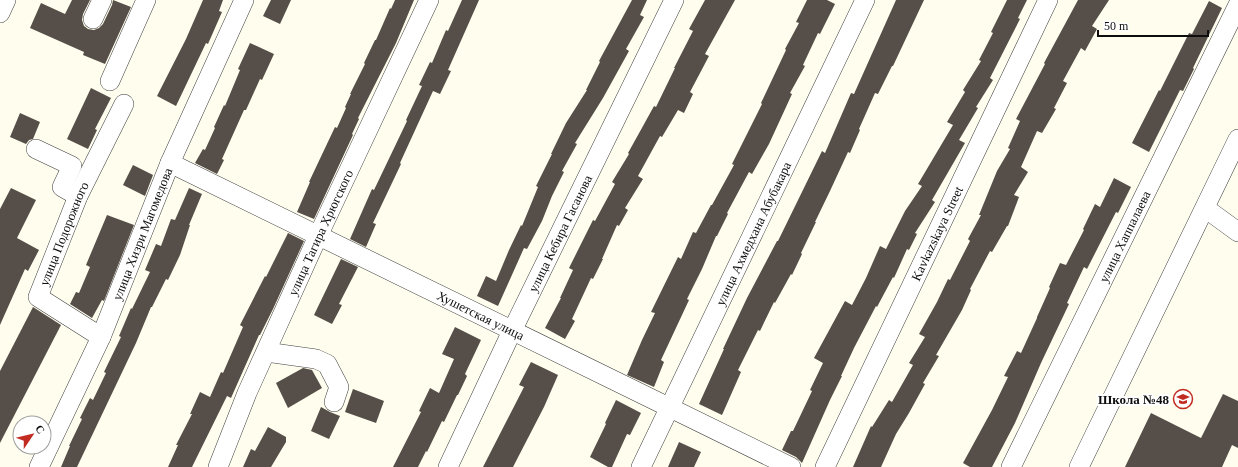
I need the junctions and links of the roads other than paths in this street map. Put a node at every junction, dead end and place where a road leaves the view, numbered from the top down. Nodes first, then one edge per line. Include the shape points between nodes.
1 (6, 0) edge
2 (102, 0) edge
3 (146, 0) edge
4 (244, 0) edge
5 (429, 0) edge
6 (674, 0) edge
7 (866, 0) edge
8 (1048, 0) edge
9 (1238, 5) edge
10 (0, 13) edge
11 (93, 19) dead end
12 (110, 81) dead end
13 (124, 104) dead end
14 (1238, 139) edge
15 (36, 149) dead end
16 (170, 163) junction
17 (78, 196) junction
18 (1205, 208) junction
19 (1238, 232) edge
20 (318, 236) junction
21 (512, 331) junction
22 (101, 337) junction
23 (266, 352) junction
24 (334, 402) dead end
25 (669, 408) junction
26 (39, 467) edge
27 (218, 467) edge
28 (448, 467) edge
29 (641, 467) edge
30 (791, 467) edge
31 (825, 467) edge
32 (1011, 467) edge
33 (1079, 467) edge

1 - 10 street
2 - 11 street
3 - 12 street
4 - 16 street, улица Хизри Магомедова
5 - 20 street, улица Тагира Хрюгского
6 - 21 street, улица Кебира Гасанова
7 - 25 street, улица Ахмедхана Абубакара
8 - 31 street, Kavkazskaya Street
9 - 32 street, улица Хаппалаева
13 - 17 street, улица Подорожного
14 - 18 street
15 - 17 street via 72,166 62,187
16 - 20 street, Хушетская улица
16 - 22 street, улица Хизри Магомедова
17 - 22 street, улица Подорожного via 38,297
18 - 19 street
18 - 33 street
20 - 21 street, Хушетская улица
20 - 23 street, улица Тагира Хрюгского
21 - 25 street, Хушетская улица
21 - 28 street, улица Кебира Гасанова
22 - 26 street, улица Хизри Магомедова
23 - 24 street via 316,359 327,364 339,387
23 - 27 street, улица Тагира Хрюгского via 247,392
25 - 29 street, улица Ахмедхана Абубакара
25 - 30 street, Хушетская улица

